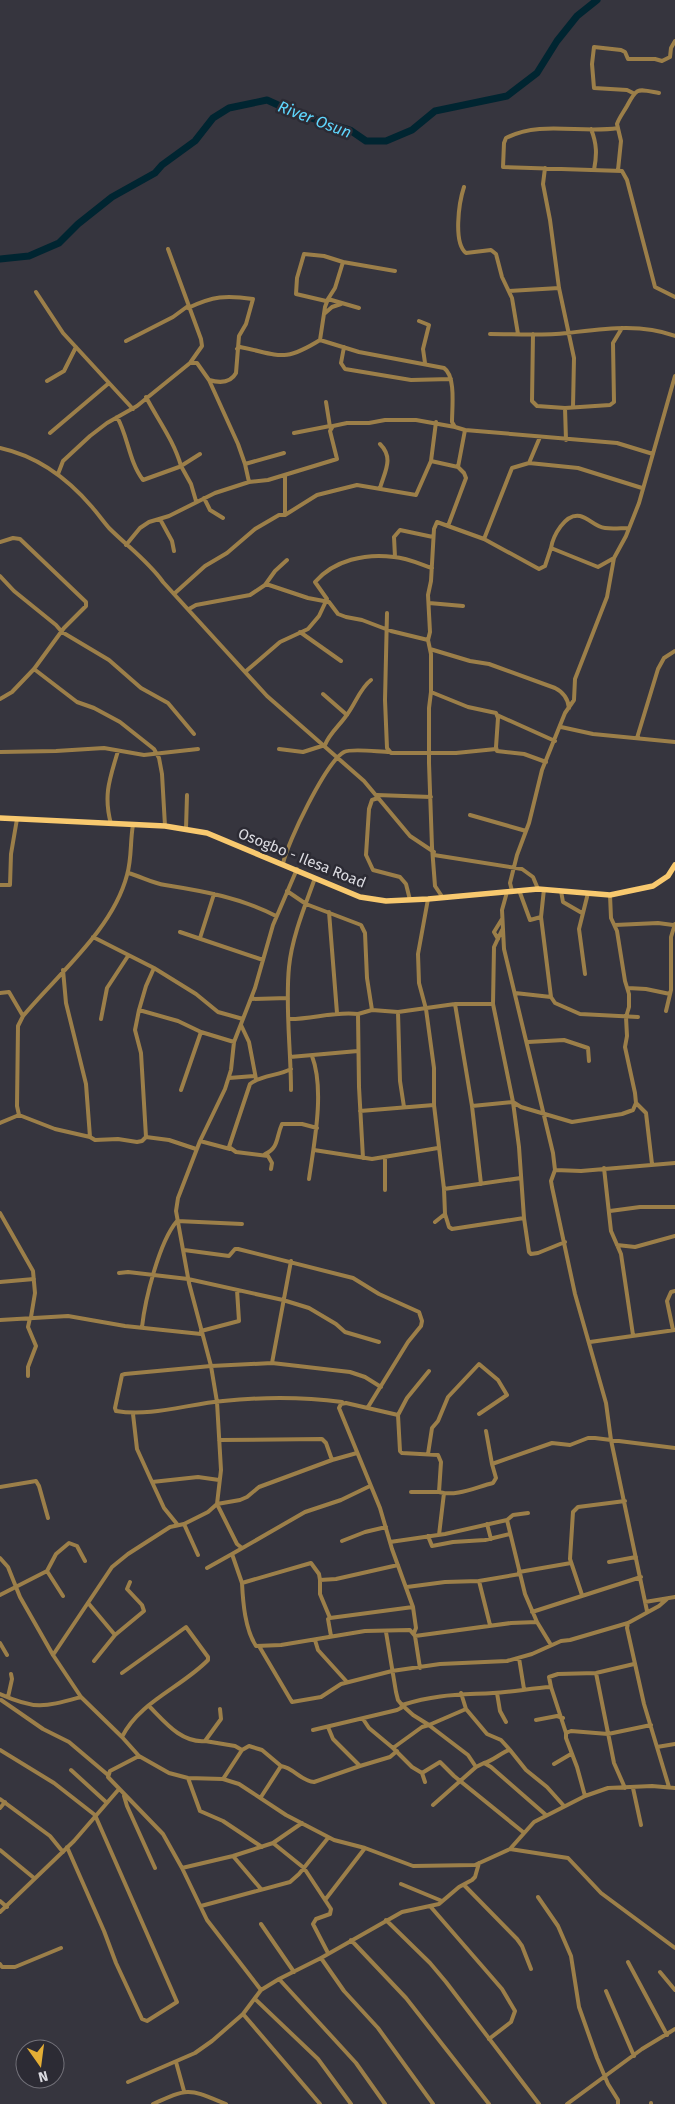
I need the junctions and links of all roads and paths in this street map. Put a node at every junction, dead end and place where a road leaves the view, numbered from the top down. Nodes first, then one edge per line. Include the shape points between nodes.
1 (675, 41) edge
2 (633, 93) junction
3 (659, 93) dead end
4 (618, 128) junction
5 (591, 130) junction
6 (546, 168) junction
7 (594, 170) junction
8 (618, 170) junction
9 (464, 187) dead end
10 (168, 248) dead end
11 (343, 262) junction
12 (395, 271) dead end
13 (559, 288) junction
14 (509, 291) junction
15 (36, 292) dead end
16 (675, 297) edge
17 (327, 300) junction
18 (341, 304) junction
19 (188, 307) junction
20 (359, 308) dead end
21 (324, 314) junction
22 (419, 321) dead end
23 (622, 328) junction
24 (568, 333) junction
25 (490, 334) dead end
26 (518, 334) junction
27 (533, 334) junction
28 (675, 336) edge
29 (320, 340) junction
30 (126, 341) dead end
31 (76, 347) junction
32 (344, 347) junction
33 (237, 349) junction
34 (190, 363) junction
35 (425, 364) junction
36 (675, 376) edge
37 (451, 379) junction
38 (47, 380) dead end
39 (208, 380) junction
40 (109, 383) junction
41 (146, 398) junction
42 (326, 402) dead end
43 (573, 407) junction
44 (564, 408) junction
45 (133, 409) junction
46 (117, 417) junction
47 (436, 422) junction
48 (455, 426) junction
49 (330, 427) junction
50 (465, 430) junction
51 (50, 433) dead end
52 (294, 433) dead end
53 (540, 437) junction
54 (566, 440) junction
55 (380, 444) dead end
56 (0, 448) edge
57 (284, 453) dead end
58 (200, 454) dead end
59 (653, 454) junction
60 (431, 461) junction
61 (529, 463) junction
62 (245, 464) junction
63 (180, 466) junction
64 (458, 467) junction
65 (58, 474) junction
66 (285, 476) junction
67 (249, 482) junction
68 (380, 488) junction
69 (642, 488) junction
70 (204, 498) junction
71 (196, 501) junction
72 (285, 515) junction
73 (223, 518) dead end
74 (160, 519) junction
75 (448, 526) junction
76 (628, 528) junction
77 (433, 537) junction
78 (484, 539) junction
79 (0, 542) edge
80 (126, 545) junction
81 (551, 548) junction
82 (174, 551) dead end
83 (395, 556) junction
84 (614, 558) junction
85 (287, 560) dead end
86 (432, 568) junction
87 (0, 576) edge
88 (265, 585) junction
89 (175, 593) junction
90 (325, 602) junction
91 (429, 603) junction
92 (463, 606) dead end
93 (189, 609) junction
94 (387, 613) dead end
95 (387, 629) junction
96 (62, 632) junction
97 (300, 632) junction
98 (428, 640) junction
99 (430, 649) junction
100 (675, 651) edge
101 (341, 661) dead end
102 (34, 668) junction
103 (244, 672) junction
104 (371, 680) dead end
105 (431, 692) junction
106 (324, 694) dead end
107 (0, 699) edge
108 (569, 708) junction
109 (497, 715) junction
110 (347, 716) junction
111 (560, 727) junction
112 (194, 734) dead end
113 (637, 738) junction
114 (555, 741) junction
115 (675, 742) edge
116 (325, 745) junction
117 (198, 749) dead end
118 (279, 749) dead end
119 (496, 749) junction
120 (118, 751) junction
121 (0, 752) edge
122 (153, 752) junction
123 (391, 752) junction
124 (429, 753) junction
125 (158, 754) junction
126 (338, 759) junction
127 (546, 762) junction
128 (187, 795) dead end
129 (378, 797) junction
130 (431, 797) junction
131 (470, 816) dead end
132 (0, 818) edge
133 (17, 819) junction
134 (112, 824) junction
135 (133, 825) junction
136 (165, 826) junction
137 (186, 829) junction
138 (526, 830) junction
139 (434, 853) junction
140 (283, 864) junction
141 (675, 864) edge
142 (514, 867) junction
143 (297, 869) junction
144 (128, 874) junction
145 (315, 878) junction
146 (0, 885) edge
147 (541, 889) junction
148 (287, 891) junction
149 (513, 891) junction
150 (561, 891) junction
151 (588, 893) junction
152 (214, 894) junction
153 (610, 895) junction
154 (443, 898) junction
155 (428, 899) junction
156 (410, 900) junction
157 (306, 904) junction
158 (329, 912) junction
159 (582, 914) junction
160 (276, 916) junction
161 (541, 916) junction
162 (502, 919) junction
163 (674, 924) edge
164 (615, 925) junction
165 (503, 929) junction
166 (180, 932) dead end
167 (93, 937) junction
168 (200, 938) junction
169 (498, 939) junction
170 (128, 956) junction
171 (263, 960) junction
172 (154, 968) junction
173 (63, 970) junction
174 (585, 974) dead end
175 (628, 988) junction
176 (0, 993) edge
177 (515, 993) junction
178 (670, 994) junction
179 (551, 997) junction
180 (288, 998) junction
181 (251, 999) junction
182 (455, 1004) junction
183 (493, 1004) junction
184 (138, 1010) junction
185 (372, 1010) junction
186 (426, 1010) junction
187 (666, 1011) dead end
188 (398, 1012) junction
189 (337, 1013) junction
190 (358, 1014) junction
191 (23, 1016) junction
192 (626, 1017) junction
193 (638, 1017) dead end
194 (101, 1019) dead end
195 (243, 1019) junction
196 (290, 1019) junction
197 (241, 1025) junction
198 (201, 1032) junction
199 (234, 1042) junction
200 (528, 1042) junction
201 (358, 1051) junction
202 (312, 1056) junction
203 (290, 1057) junction
204 (589, 1061) dead end
205 (291, 1069) junction
206 (229, 1078) junction
207 (255, 1078) junction
208 (181, 1090) dead end
209 (291, 1090) dead end
210 (513, 1102) junction
211 (636, 1104) junction
212 (434, 1105) junction
213 (472, 1106) junction
214 (404, 1107) junction
215 (360, 1111) junction
216 (542, 1112) junction
217 (19, 1114) junction
218 (0, 1123) edge
219 (317, 1128) junction
220 (90, 1137) junction
221 (146, 1137) junction
222 (200, 1141) junction
223 (438, 1148) junction
224 (196, 1149) junction
225 (230, 1149) junction
226 (314, 1150) junction
227 (265, 1154) junction
228 (385, 1157) junction
229 (363, 1158) junction
230 (675, 1163) edge
231 (652, 1164) junction
232 (271, 1169) dead end
233 (606, 1169) junction
234 (555, 1170) junction
235 (521, 1178) junction
236 (309, 1179) dead end
237 (481, 1184) junction
238 (444, 1189) junction
239 (385, 1190) dead end
240 (675, 1207) edge
241 (610, 1211) junction
242 (0, 1214) edge
243 (445, 1214) junction
244 (524, 1218) junction
245 (177, 1221) junction
246 (435, 1222) dead end
247 (242, 1224) dead end
248 (675, 1236) edge
249 (565, 1242) junction
250 (617, 1245) junction
251 (184, 1250) junction
252 (291, 1261) junction
253 (119, 1273) dead end
254 (152, 1276) junction
255 (34, 1279) junction
256 (188, 1279) junction
257 (0, 1282) edge
258 (237, 1290) junction
259 (675, 1291) edge
260 (283, 1300) junction
261 (30, 1318) junction
262 (0, 1320) edge
263 (142, 1327) junction
264 (674, 1330) edge
265 (201, 1332) junction
266 (634, 1335) junction
267 (378, 1342) dead end
268 (590, 1342) junction
269 (272, 1363) junction
270 (211, 1366) junction
271 (429, 1371) dead end
272 (28, 1376) dead end
273 (381, 1387) junction
274 (217, 1402) junction
275 (342, 1402) junction
276 (368, 1407) junction
277 (133, 1414) junction
278 (479, 1414) dead end
279 (398, 1415) junction
280 (486, 1431) dead end
281 (219, 1440) junction
282 (611, 1440) junction
283 (675, 1448) edge
284 (357, 1453) junction
285 (428, 1454) junction
286 (332, 1460) junction
287 (492, 1464) junction
288 (219, 1480) junction
289 (152, 1482) junction
290 (370, 1486) junction
291 (0, 1487) edge
292 (411, 1492) dead end
293 (441, 1493) junction
294 (625, 1501) junction
295 (217, 1504) junction
296 (528, 1513) dead end
297 (48, 1518) dead end
298 (507, 1520) junction
299 (177, 1524) junction
300 (184, 1524) junction
301 (487, 1524) junction
302 (386, 1527) junction
303 (439, 1534) junction
304 (510, 1534) junction
305 (428, 1536) junction
306 (491, 1538) junction
307 (342, 1541) dead end
308 (390, 1542) junction
309 (242, 1548) junction
310 (232, 1554) junction
311 (198, 1555) dead end
312 (636, 1557) junction
313 (0, 1558) edge
314 (85, 1561) dead end
315 (609, 1562) dead end
316 (571, 1563) junction
317 (398, 1565) junction
318 (207, 1568) dead end
319 (47, 1571) junction
320 (519, 1573) junction
321 (641, 1577) junction
322 (320, 1580) junction
323 (479, 1581) junction
324 (130, 1582) dead end
325 (242, 1582) junction
326 (16, 1586) junction
327 (407, 1587) junction
328 (0, 1595) edge
329 (582, 1595) junction
330 (64, 1596) dead end
331 (675, 1596) edge
332 (667, 1598) junction
333 (646, 1602) junction
334 (88, 1604) junction
335 (413, 1607) junction
336 (532, 1612) junction
337 (647, 1612) junction
338 (330, 1618) junction
339 (537, 1622) junction
340 (628, 1623) junction
341 (622, 1625) junction
342 (490, 1626) junction
343 (627, 1628) junction
344 (386, 1632) junction
345 (115, 1635) junction
346 (414, 1635) junction
347 (331, 1636) junction
348 (316, 1640) junction
349 (0, 1643) edge
350 (551, 1645) junction
351 (260, 1646) junction
352 (7, 1655) dead end
353 (53, 1655) junction
354 (519, 1658) junction
355 (94, 1661) dead end
356 (634, 1664) junction
357 (420, 1668) junction
358 (392, 1671) junction
359 (122, 1673) dead end
360 (596, 1673) junction
361 (11, 1674) dead end
362 (347, 1682) junction
363 (551, 1687) junction
364 (524, 1689) junction
365 (460, 1693) junction
366 (497, 1693) junction
367 (81, 1697) junction
368 (1, 1698) edge
369 (8, 1698) junction
370 (402, 1705) junction
371 (149, 1706) junction
372 (220, 1709) dead end
373 (466, 1709) junction
374 (563, 1718) junction
375 (363, 1719) junction
376 (536, 1720) dead end
377 (506, 1722) dead end
378 (429, 1724) junction
379 (651, 1725) junction
380 (328, 1727) junction
381 (313, 1730) dead end
382 (566, 1733) junction
383 (608, 1734) junction
384 (122, 1736) junction
385 (205, 1740) junction
386 (675, 1744) edge
387 (657, 1747) junction
388 (0, 1750) edge
389 (242, 1750) junction
390 (395, 1750) junction
391 (510, 1750) junction
392 (571, 1754) junction
393 (138, 1756) junction
394 (484, 1764) junction
395 (554, 1764) dead end
396 (280, 1766) junction
397 (360, 1766) junction
398 (476, 1767) junction
399 (71, 1770) dead end
400 (422, 1773) junction
401 (108, 1776) junction
402 (188, 1778) junction
403 (223, 1779) junction
404 (425, 1782) dead end
405 (461, 1782) junction
406 (669, 1787) junction
407 (625, 1788) junction
408 (633, 1788) junction
409 (675, 1788) edge
410 (119, 1789) junction
411 (124, 1794) junction
412 (585, 1796) junction
413 (261, 1798) junction
414 (0, 1799) edge
415 (5, 1802) junction
416 (106, 1802) junction
417 (433, 1805) dead end
418 (564, 1806) junction
419 (0, 1808) edge
420 (95, 1815) junction
421 (546, 1815) junction
422 (302, 1823) junction
423 (641, 1825) dead end
424 (523, 1832) junction
425 (328, 1838) junction
426 (272, 1843) junction
427 (67, 1847) junction
428 (262, 1847) junction
429 (365, 1848) junction
430 (510, 1849) junction
431 (0, 1850) edge
432 (63, 1852) junction
433 (233, 1856) junction
434 (479, 1863) junction
435 (155, 1868) dead end
436 (182, 1868) junction
437 (304, 1868) junction
438 (34, 1878) junction
439 (401, 1884) dead end
440 (464, 1885) junction
441 (262, 1889) junction
442 (538, 1897) dead end
443 (325, 1900) junction
444 (0, 1901) edge
445 (442, 1901) junction
446 (201, 1906) junction
447 (430, 1906) junction
448 (7, 1907) junction
449 (0, 1912) edge
450 (386, 1920) junction
451 (261, 1924) dead end
452 (351, 1940) junction
453 (62, 1948) dead end
454 (675, 1948) edge
455 (328, 1953) junction
456 (321, 1958) junction
457 (628, 1962) dead end
458 (0, 1964) edge
459 (531, 1969) dead end
460 (294, 1972) junction
461 (660, 1972) dead end
462 (279, 1978) junction
463 (261, 1990) junction
464 (675, 1990) edge
465 (606, 1991) dead end
466 (255, 1999) junction
467 (243, 2014) junction
468 (675, 2029) edge
469 (667, 2035) junction
470 (489, 2039) junction
471 (634, 2056) junction
472 (176, 2062) junction
473 (606, 2075) junction
474 (128, 2082) dead end
475 (184, 2091) junction
476 (153, 2104) edge
477 (226, 2104) edge
478 (319, 2104) edge
479 (351, 2104) edge
480 (385, 2104) edge
481 (434, 2104) edge
482 (488, 2104) edge
483 (540, 2104) edge
484 (567, 2104) edge
485 (618, 2104) edge

1 - 2 street via 670,57 662,61 628,59 621,50 594,47 594,88
2 - 3 street
2 - 4 street via 616,124
4 - 5 street
4 - 8 street via 621,141
5 - 6 street via 551,128 506,138 503,167
5 - 7 street via 596,141
6 - 7 street
6 - 13 street via 543,184
7 - 8 street
8 - 16 street via 627,180 655,287
9 - 14 street via 458,214 463,251 494,250
10 - 19 street
11 - 12 street
11 - 17 street via 335,288
11 - 17 street via 304,254 300,262 296,294
13 - 14 street
13 - 24 street
14 - 26 street
15 - 31 street via 62,333
17 - 18 street
17 - 21 street
18 - 20 street
18 - 21 street
19 - 30 street
19 - 33 street via 225,296 253,299
19 - 34 street via 202,342
21 - 29 street
22 - 35 street via 429,326 423,349
23 - 24 street
23 - 28 street via 667,332
23 - 43 street via 613,343 614,402
24 - 27 street
24 - 43 street via 574,358
25 - 26 street
26 - 27 street
27 - 44 street via 533,404
29 - 32 street
29 - 33 street via 291,355
31 - 38 street via 64,371
31 - 40 street
32 - 35 street
32 - 37 street via 341,363 346,369 411,380
33 - 39 street via 233,378 224,382
34 - 39 street via 197,364
34 - 41 street
35 - 37 street via 448,370
36 - 59 street
37 - 48 street via 452,422
39 - 62 street
40 - 45 street
40 - 51 street
41 - 45 street
41 - 63 street via 172,442
42 - 49 street
43 - 44 street
44 - 54 street
45 - 46 street
46 - 63 street via 143,480
46 - 65 street via 69,455 60,465
47 - 48 street
47 - 49 street via 384,420
47 - 60 street
48 - 50 street
49 - 52 street
49 - 66 street via 337,459
50 - 53 street
50 - 64 street
53 - 54 street
53 - 61 street
54 - 59 street via 617,443
55 - 68 street via 388,458
56 - 65 street via 22,454
57 - 62 street
58 - 63 street
59 - 69 street
60 - 64 street
60 - 68 street via 416,495
61 - 69 street via 578,468
61 - 78 street via 512,468
62 - 67 street
63 - 71 street via 191,484
64 - 75 street via 466,478
65 - 80 street
66 - 67 street
66 - 72 street
67 - 70 street
68 - 72 street via 358,485 317,495
69 - 76 street
70 - 71 street
70 - 73 street via 210,510
71 - 74 street
72 - 89 street via 279,515 255,529
74 - 80 street via 144,524
74 - 82 street
75 - 77 street via 436,523
75 - 78 street
76 - 81 street via 605,528 582,516 570,517 557,532
76 - 84 street
77 - 83 street via 400,530 394,537
77 - 86 street
78 - 81 street via 539,569 545,566
79 - 96 street via 20,539 85,599 86,606
80 - 89 street
81 - 84 street via 598,567
83 - 86 street
83 - 90 street via 366,556 326,571 315,583 327,599
84 - 108 street via 607,597 575,679 575,697
85 - 88 street
86 - 91 street
87 - 96 street
88 - 90 street
88 - 93 street via 250,595
89 - 93 street
90 - 95 street via 329,602 342,616
90 - 97 street via 316,620
91 - 92 street
91 - 98 street
93 - 103 street
94 - 95 street
95 - 98 street
95 - 123 street via 386,744
96 - 102 street
96 - 112 street via 103,656 141,688 168,703
97 - 101 street
97 - 103 street via 280,642
98 - 99 street
99 - 105 street
99 - 108 street via 489,664 555,688 568,700
100 - 113 street via 664,658 658,669
102 - 107 street via 12,692
102 - 122 street via 77,702 120,722
103 - 116 street via 266,696
104 - 110 street
105 - 109 street
105 - 124 street
106 - 110 street
108 - 111 street
109 - 114 street
109 - 119 street
110 - 116 street
111 - 113 street
111 - 114 street
113 - 115 street
114 - 127 street
116 - 118 street via 303,752
116 - 126 street
117 - 125 street
119 - 124 street
119 - 127 street via 503,753 531,755
120 - 121 street via 98,748
120 - 122 street via 138,755
120 - 134 street via 107,791 107,809
122 - 125 street
123 - 124 street
123 - 126 street via 349,750
124 - 130 street
125 - 136 street
126 - 129 street
126 - 140 street via 323,776 287,848
127 - 138 street
128 - 137 street
129 - 130 street
129 - 139 street via 410,836
129 - 156 street via 372,800 369,809 367,860 373,870 400,877 406,884
130 - 139 street
131 - 138 street
132 - 133 main road, Osogbo - Ilesa Road
133 - 134 main road, Osogbo - Ilesa Road
133 - 146 street via 10,885
134 - 135 main road, Osogbo - Ilesa Road
135 - 136 main road, Osogbo - Ilesa Road
135 - 144 street
136 - 137 main road, Osogbo - Ilesa Road
137 - 140 main road, Osogbo - Ilesa Road via 207,833
138 - 142 street
139 - 142 street
139 - 154 street via 435,886
140 - 143 main road, Osogbo - Ilesa Road
141 - 153 main road, Osogbo - Ilesa Road via 668,876 653,886
142 - 147 street via 529,873
142 - 149 street via 510,882
143 - 145 main road, Osogbo - Ilesa Road
143 - 148 street
144 - 152 street via 163,885
144 - 167 street via 113,911
145 - 156 main road, Osogbo - Ilesa Road via 360,897
145 - 157 street
147 - 149 main road, Osogbo - Ilesa Road
147 - 150 main road, Osogbo - Ilesa Road
147 - 161 street
148 - 157 street
148 - 160 street
149 - 154 main road, Osogbo - Ilesa Road
149 - 161 street via 530,920
149 - 162 street
150 - 151 main road, Osogbo - Ilesa Road
150 - 159 street via 564,902
151 - 153 main road, Osogbo - Ilesa Road
151 - 159 street
152 - 160 street
152 - 168 street
153 - 164 street via 611,918
154 - 155 main road, Osogbo - Ilesa Road
155 - 156 main road, Osogbo - Ilesa Road
155 - 186 street via 418,954 419,983
157 - 158 street
157 - 180 street via 291,953
158 - 185 street via 356,922 364,930
158 - 189 street
159 - 174 street via 579,929
160 - 171 street
161 - 179 street
162 - 165 street
162 - 169 street via 494,932
163 - 164 street
163 - 178 street
164 - 175 street
165 - 169 street
165 - 177 street via 504,949
166 - 168 street
167 - 170 street
167 - 173 street
168 - 171 street
169 - 183 street via 494,947
170 - 172 street
170 - 194 street via 107,988
171 - 181 street
172 - 184 street
172 - 195 street via 218,1012
173 - 191 street
173 - 220 street via 66,1003 86,1084
175 - 178 street
175 - 192 street via 630,1001
176 - 191 street via 9,992
177 - 179 street
177 - 200 street
178 - 187 street
179 - 192 street via 580,1014
180 - 181 street
180 - 196 street
181 - 195 street
182 - 183 street
182 - 186 street
182 - 213 street
183 - 210 street
184 - 198 street via 178,1021
184 - 221 street via 135,1030 141,1054
185 - 188 street
185 - 190 street
186 - 188 street
186 - 212 street via 434,1068
188 - 214 street
189 - 190 street
189 - 196 street
190 - 201 street
191 - 217 street via 17,1040
192 - 193 street
192 - 211 street via 625,1047
195 - 197 street
196 - 203 street
197 - 199 street
197 - 207 street via 249,1042
198 - 199 street
198 - 208 street
199 - 206 street
200 - 204 street via 574,1042 588,1048
200 - 216 street
201 - 202 street
201 - 215 street
202 - 203 street
202 - 219 street via 316,1068
203 - 205 street
205 - 207 street
205 - 209 street
206 - 207 street
206 - 222 street
207 - 225 street via 247,1090
210 - 213 street
210 - 216 street
210 - 235 street
211 - 216 street via 629,1112 579,1122
211 - 231 street via 646,1113
212 - 214 street
212 - 223 street
213 - 237 street
214 - 215 street
215 - 229 street
216 - 234 street
217 - 218 street
217 - 220 street via 56,1129
219 - 226 street
219 - 227 street via 282,1124 276,1147
220 - 221 street via 137,1142
221 - 224 street
222 - 224 street
222 - 225 street
223 - 228 street
223 - 238 street
224 - 245 street via 178,1198
225 - 227 street
226 - 229 street
226 - 236 street
227 - 232 street via 270,1159
228 - 229 street
228 - 239 street
230 - 231 street
231 - 233 street
233 - 234 street
233 - 241 street
234 - 249 street via 551,1181
235 - 237 street
235 - 244 street
237 - 238 street
238 - 243 street
240 - 241 street
241 - 250 street via 611,1231
242 - 255 street via 31,1264
243 - 244 street via 452,1229
243 - 246 street
244 - 249 street via 531,1254
245 - 247 street
245 - 251 street
245 - 254 street via 171,1228
248 - 250 street via 634,1247
249 - 268 street via 575,1294
250 - 266 street
251 - 252 street via 229,1256 238,1249
251 - 256 street
252 - 260 street
252 - 273 street via 353,1278 419,1312 421,1326
253 - 254 street
254 - 256 street
254 - 263 street
255 - 257 street
255 - 261 street
256 - 258 street
256 - 265 street
258 - 260 street
258 - 265 street via 239,1321
259 - 264 street via 668,1295 667,1302
260 - 267 street via 309,1308 345,1332
260 - 269 street
261 - 262 street
261 - 263 street via 68,1316
261 - 272 street via 28,1327 36,1346
263 - 265 street
264 - 266 street
265 - 270 street
266 - 268 street
268 - 282 street via 606,1403
269 - 270 street
269 - 273 street via 350,1372 365,1376
270 - 274 street
270 - 277 street via 122,1375 116,1409
271 - 279 street
273 - 276 street
274 - 275 street via 297,1398
274 - 277 street
274 - 281 street
275 - 276 street
275 - 284 street via 339,1408
276 - 279 street
277 - 289 street via 137,1449
278 - 285 street via 507,1395 498,1380 479,1364 448,1397 432,1428
279 - 285 street via 400,1451
280 - 287 street
281 - 286 street via 322,1440
281 - 288 street
282 - 283 street
282 - 287 street via 588,1438 570,1445 552,1443
282 - 294 street
284 - 286 street
284 - 290 street
285 - 293 street via 438,1455 440,1459
286 - 295 street via 259,1487 248,1497
287 - 293 street via 496,1478 493,1483 458,1493
288 - 289 street via 198,1477
288 - 295 street
289 - 299 street via 164,1508
290 - 302 street
290 - 309 street via 305,1512
291 - 297 street via 36,1481
292 - 293 street
293 - 303 street
294 - 312 street
294 - 316 street via 574,1510
295 - 300 street
295 - 309 street
296 - 298 street via 513,1515
298 - 301 street
298 - 304 street
299 - 300 street
299 - 334 street via 128,1554 112,1568
300 - 311 street
301 - 303 street
301 - 306 street
302 - 307 street
302 - 308 street
303 - 305 street
304 - 306 street
304 - 320 street
305 - 306 street via 432,1546
305 - 308 street
308 - 317 street
309 - 310 street
310 - 318 street
310 - 325 street
312 - 315 street
312 - 321 street
313 - 326 street
314 - 319 street via 77,1546 69,1543 56,1554
316 - 320 street
316 - 329 street
317 - 322 street
317 - 327 street
319 - 326 street
319 - 330 street
320 - 323 street
320 - 336 street
321 - 329 street
321 - 333 street
322 - 325 street via 311,1563
322 - 338 street via 320,1594
323 - 327 street
323 - 342 street
324 - 345 street via 127,1589 144,1611
325 - 351 street via 252,1640
326 - 328 street
326 - 353 street
327 - 335 street
329 - 336 street
331 - 332 street
332 - 333 street
332 - 337 street
333 - 337 street
334 - 345 street
334 - 353 street
335 - 338 street
335 - 346 street
336 - 339 street
337 - 340 street
338 - 347 street
339 - 342 street
339 - 350 street
340 - 341 street
340 - 343 street
341 - 343 street
341 - 350 street
342 - 346 street
343 - 356 street
344 - 346 street via 410,1630
344 - 347 street
344 - 358 street
345 - 355 street
346 - 357 street
347 - 348 street
348 - 351 street
348 - 362 street via 318,1650
349 - 352 street
350 - 354 street
351 - 362 street via 292,1702 321,1697
353 - 367 street
354 - 357 street
354 - 364 street
356 - 360 street
356 - 379 street
357 - 358 street
358 - 362 street
358 - 370 street
359 - 371 street via 188,1628 208,1660
360 - 363 street via 558,1674 549,1677
360 - 383 street
361 - 369 street
363 - 364 street
363 - 374 street
364 - 366 street
365 - 366 street
365 - 370 street via 422,1698
365 - 373 street
366 - 377 street
367 - 369 street via 43,1706 30,1706
367 - 384 street
368 - 369 street
368 - 401 street via 43,1729 68,1742
370 - 375 street via 397,1710
370 - 378 street
371 - 384 street via 134,1718
371 - 385 street via 185,1738
372 - 385 street via 221,1719
373 - 378 street
373 - 391 street via 487,1734 501,1740
374 - 376 street
374 - 382 street
375 - 380 street
375 - 390 street
378 - 390 street
378 - 398 street via 468,1755
379 - 383 street
379 - 387 street
380 - 381 street
380 - 397 street via 334,1739
382 - 383 street
382 - 392 street
383 - 407 street via 614,1763
384 - 393 street
385 - 389 street
386 - 387 street
387 - 406 street
388 - 420 street via 54,1783
389 - 396 street via 249,1746 262,1750
389 - 403 street
390 - 397 street via 382,1760
390 - 400 street
391 - 394 street
391 - 418 street
392 - 395 street
392 - 412 street
393 - 401 street via 114,1768
393 - 402 street via 169,1773
394 - 398 street
394 - 421 street
396 - 397 street via 289,1767 307,1781 314,1782
396 - 413 street
398 - 405 street
399 - 416 street
400 - 404 street
400 - 405 street via 440,1762
401 - 410 street
402 - 403 street
402 - 428 street via 200,1811 224,1821
403 - 413 street via 239,1784
405 - 417 street
405 - 424 street
406 - 408 street
406 - 409 street
407 - 408 street
407 - 412 street via 608,1788
408 - 423 street
410 - 411 street
410 - 416 street
411 - 435 street
411 - 436 street via 163,1834
412 - 418 street
413 - 422 street
414 - 415 street
415 - 419 street
415 - 432 street via 50,1836
416 - 420 street
418 - 421 street
420 - 427 street
420 - 427 street via 177,2002 147,2021 142,2020 119,1970
421 - 424 street
422 - 425 street
422 - 426 street
424 - 430 street
425 - 429 street
425 - 437 street
426 - 428 street
426 - 437 street
427 - 432 street
428 - 433 street
429 - 434 street via 413,1866
429 - 443 street
430 - 434 street
430 - 454 street via 568,1858 600,1893
431 - 438 street
432 - 438 street
433 - 436 street
433 - 441 street
434 - 440 street via 475,1877
436 - 446 street
437 - 441 street via 290,1882
437 - 443 street
438 - 448 street
439 - 445 street
440 - 445 street
440 - 459 street via 517,1939
441 - 446 street
442 - 473 street via 558,1926 571,1956 579,2007
443 - 455 street via 331,1912 313,1924
444 - 448 street
445 - 447 street
446 - 463 street via 221,1940
447 - 450 street via 402,1912
447 - 470 street via 502,1988 515,2011 511,2022
448 - 449 street
450 - 452 street
450 - 470 street via 430,1963
451 - 460 street
452 - 455 street
452 - 482 street via 406,1998
453 - 458 street via 15,1967 2,1968
455 - 456 street
456 - 460 street
456 - 481 street
457 - 469 street
460 - 462 street
461 - 464 street
462 - 463 street
462 - 480 street via 356,2063
463 - 466 street
465 - 471 street
466 - 467 street
466 - 479 street via 318,2059
467 - 472 street via 212,2041
467 - 478 street
468 - 469 street
469 - 471 street
470 - 483 street
471 - 473 street
472 - 474 street
472 - 475 street
473 - 484 street
473 - 485 street
475 - 476 street
475 - 477 street via 194,2091

